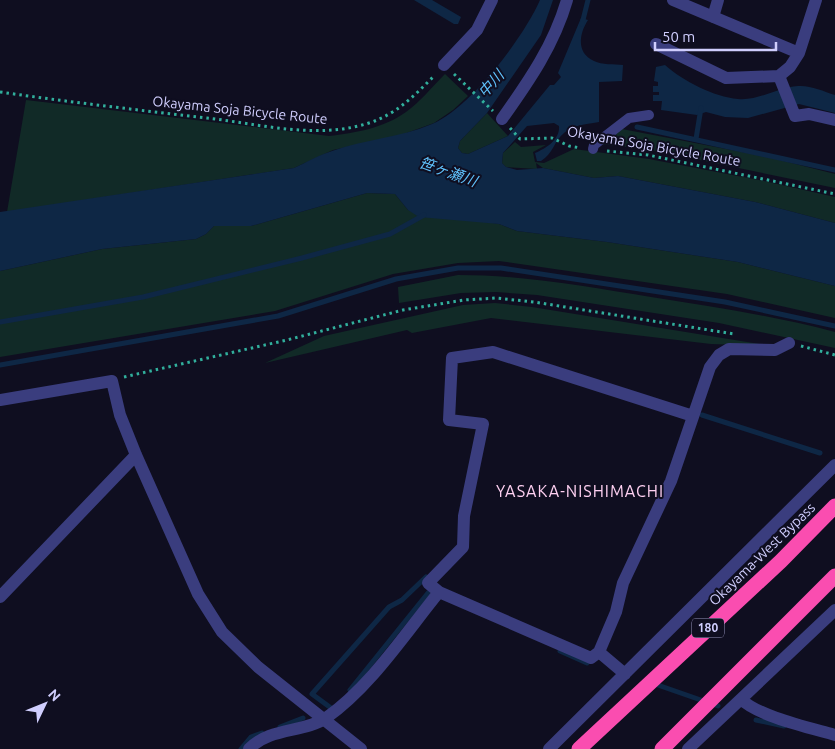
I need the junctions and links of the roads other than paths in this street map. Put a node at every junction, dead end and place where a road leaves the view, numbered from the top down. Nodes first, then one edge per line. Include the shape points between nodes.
1 (492, 0) edge
2 (567, 0) edge
3 (673, 0) edge
4 (718, 0) edge
5 (816, 0) edge
6 (713, 17) junction
7 (656, 44) dead end
8 (799, 53) junction
9 (447, 67) road end
10 (779, 76) junction
11 (649, 116) dead end
12 (502, 119) road end
13 (835, 120) edge
14 (593, 149) road end
15 (789, 343) road end
16 (0, 400) edge
17 (693, 416) junction
18 (136, 455) junction
19 (835, 465) edge
20 (835, 506) edge
21 (835, 576) edge
22 (439, 592) junction
23 (0, 597) edge
24 (835, 610) edge
25 (599, 652) junction
26 (625, 674) junction
27 (741, 699) junction
28 (324, 719) junction
29 (835, 735) edge
30 (249, 749) edge
31 (361, 749) edge
32 (549, 749) edge
33 (579, 749) edge
34 (662, 749) edge
35 (688, 749) edge

1 - 9 street via 477,30
2 - 12 street via 561,20 535,73
3 - 6 street
4 - 6 street
5 - 8 street
6 - 8 street
7 - 10 street via 726,78
8 - 10 street
10 - 13 street via 795,116 809,114
11 - 14 lane via 629,118
15 - 17 street via 774,350 730,349 719,355 710,367
16 - 18 street via 112,381 120,414
17 - 22 street via 493,352 452,358 450,420 483,424 464,516 463,547 428,583
17 - 25 street via 671,481 623,583 616,612
18 - 23 street
18 - 28 street via 198,594 222,632 258,668
19 - 26 street
20 - 33 highway, Okayama-West Bypass / 180 via 781,561
21 - 34 highway
22 - 25 street via 591,658
22 - 28 street via 362,687
24 - 27 street
25 - 26 street
26 - 32 street
27 - 29 street via 760,711
27 - 35 street
28 - 30 street via 258,740
28 - 31 street

